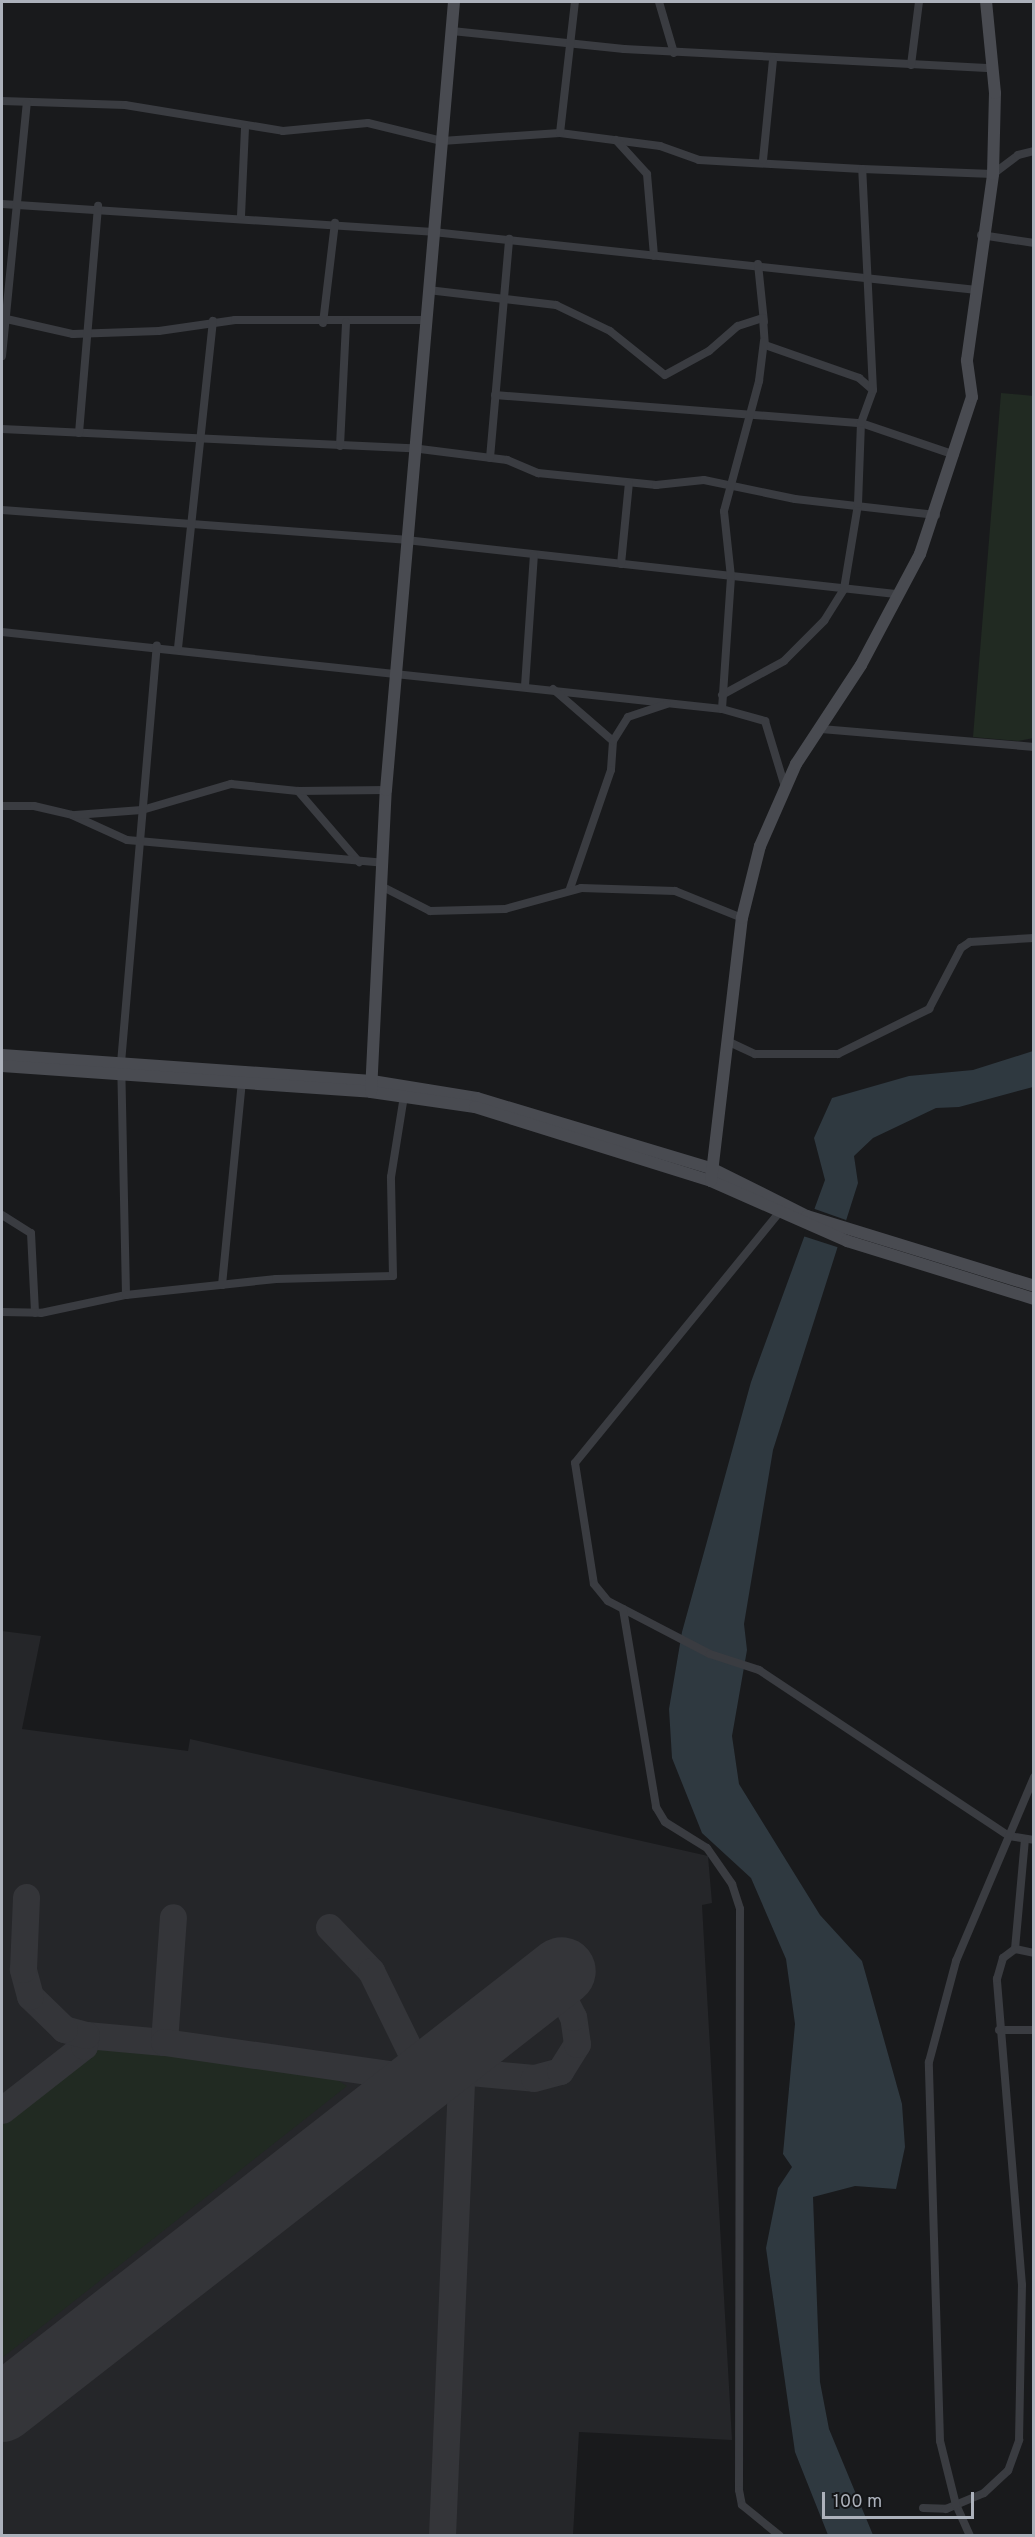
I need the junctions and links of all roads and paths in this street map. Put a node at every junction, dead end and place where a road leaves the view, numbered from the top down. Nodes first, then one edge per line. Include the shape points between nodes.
1 (454, 2) edge
2 (575, 2) edge
3 (659, 2) edge
4 (919, 2) edge
5 (986, 2) edge
6 (452, 31) junction
7 (572, 44) junction
8 (674, 53) junction
9 (773, 59) junction
10 (911, 65) junction
11 (992, 68) junction
12 (2, 101) edge
13 (27, 103) junction
14 (244, 127) junction
15 (560, 133) junction
16 (615, 140) junction
17 (442, 141) junction
18 (1034, 152) edge
19 (763, 160) junction
20 (862, 169) junction
21 (993, 174) junction
22 (2, 204) edge
23 (14, 204) junction
24 (98, 206) junction
25 (241, 216) junction
26 (335, 224) junction
27 (433, 232) junction
28 (981, 234) junction
29 (510, 239) junction
30 (1034, 243) edge
31 (654, 256) junction
32 (758, 264) junction
33 (868, 277) junction
34 (428, 290) junction
35 (977, 290) junction
36 (505, 299) junction
37 (3, 319) edge
38 (425, 320) junction
39 (213, 321) junction
40 (346, 322) junction
41 (323, 323) junction
42 (91, 333) junction
43 (765, 345) junction
44 (2, 356) edge
45 (873, 390) junction
46 (495, 395) junction
47 (748, 415) junction
48 (861, 423) junction
49 (2, 429) edge
50 (79, 433) junction
51 (202, 441) junction
52 (340, 446) junction
53 (412, 448) junction
54 (955, 455) junction
55 (490, 458) junction
56 (629, 483) junction
57 (728, 484) junction
58 (858, 504) junction
59 (2, 510) edge
60 (936, 515) junction
61 (192, 525) junction
62 (406, 540) junction
63 (534, 555) junction
64 (621, 564) junction
65 (731, 577) junction
66 (844, 589) junction
67 (898, 594) junction
68 (2, 632) edge
69 (157, 646) junction
70 (178, 648) junction
71 (396, 671) junction
72 (525, 686) junction
73 (553, 689) junction
74 (722, 695) junction
75 (670, 703) junction
76 (722, 709) junction
77 (821, 729) junction
78 (613, 741) junction
79 (1034, 747) edge
80 (785, 787) junction
81 (386, 790) junction
82 (298, 792) junction
83 (2, 806) edge
84 (142, 810) junction
85 (72, 815) junction
86 (140, 841) junction
87 (359, 862) junction
88 (383, 863) junction
89 (381, 886) junction
90 (569, 891) junction
91 (742, 918) junction
92 (1034, 938) edge
93 (727, 1041) junction
94 (2, 1055) edge
95 (2, 1066) edge
96 (121, 1068) junction
97 (242, 1082) junction
98 (372, 1086) junction
99 (404, 1096) junction
100 (712, 1175) junction
101 (778, 1214) junction
102 (2, 1215) edge
103 (806, 1220) junction
104 (848, 1236) junction
105 (222, 1285) junction
106 (1034, 1286) edge
107 (126, 1294) junction
108 (1034, 1299) edge
109 (2, 1312) edge
110 (35, 1313) junction
111 (622, 1609) junction
112 (1034, 1777) edge
113 (1009, 1836) junction
114 (1029, 1839) edge
115 (1015, 1949) junction
116 (1034, 1953) edge
117 (999, 2030) junction
118 (1034, 2030) edge
119 (956, 2505) junction
120 (923, 2508) dead end
121 (780, 2535) edge
122 (970, 2535) edge

1 - 6 street
2 - 7 street
3 - 8 street
4 - 10 street
5 - 11 street
6 - 7 street
6 - 17 street
7 - 8 street
7 - 15 street
8 - 9 street
9 - 10 street
9 - 19 street
10 - 11 street
11 - 21 street
12 - 13 street
13 - 14 street via 125,105
13 - 23 street
14 - 17 street via 283,131 368,123
14 - 25 street
15 - 16 street
15 - 17 street
16 - 19 street via 699,160
16 - 31 street via 647,174
17 - 27 street
18 - 21 street via 1018,155
19 - 20 street
20 - 21 street
20 - 33 street
21 - 28 street
22 - 23 street
23 - 24 street
23 - 37 street
24 - 25 street
24 - 42 street
25 - 26 street
26 - 27 street
26 - 41 street
27 - 29 street
27 - 34 street
28 - 30 street
28 - 35 street
29 - 31 street
29 - 36 street
31 - 32 street
32 - 33 street
32 - 43 street
33 - 35 street
33 - 45 street
34 - 36 street
34 - 38 street
35 - 54 street via 967,360 972,397
36 - 43 street via 568,309 610,331 666,375 755,319 763,318
36 - 46 street
37 - 42 street via 24,327
37 - 44 street
38 - 40 street
38 - 53 street
39 - 41 street
39 - 42 street
39 - 51 street
40 - 41 street
40 - 52 street
42 - 50 street
43 - 45 street via 859,378
43 - 47 street
45 - 48 street
46 - 47 street via 608,400
46 - 55 street
47 - 48 street
47 - 57 street
48 - 54 street
48 - 58 street
49 - 50 street
50 - 51 street
51 - 52 street
51 - 61 street
52 - 53 street
53 - 55 street
53 - 62 street
54 - 60 street
55 - 56 street via 538,473
56 - 57 street
56 - 64 street
57 - 58 street via 795,499
57 - 65 street via 723,528
58 - 60 street
58 - 66 street
59 - 61 street
60 - 67 street
61 - 62 street
61 - 70 street
62 - 63 street
62 - 71 street
63 - 64 street
63 - 72 street
64 - 65 street
65 - 66 street
65 - 74 street
66 - 67 street
66 - 74 street via 824,621 784,661
67 - 77 street
68 - 69 street
69 - 70 street
69 - 84 street
70 - 71 street
71 - 72 street
71 - 81 street
72 - 73 street
73 - 75 street
73 - 78 street
74 - 76 street
75 - 76 street
75 - 78 street via 628,717
76 - 80 street via 765,721
77 - 79 street
77 - 80 street
78 - 90 street via 611,770
80 - 91 street via 760,846
81 - 82 street
81 - 88 street
82 - 84 street via 231,784
82 - 87 street
83 - 85 street via 34,806
84 - 85 street
84 - 86 street
85 - 86 street via 115,838
86 - 87 street
86 - 96 street
87 - 88 street
88 - 89 street
89 - 90 street via 430,911 505,909
89 - 98 street
90 - 91 street via 675,891
91 - 93 street
92 - 93 street via 970,942 960,948 929,1009 838,1054 755,1054
93 - 100 street
94 - 96 street
95 - 96 street
96 - 97 street
96 - 98 street
96 - 107 street
97 - 98 street
97 - 105 street
98 - 99 street
98 - 100 street via 477,1098
99 - 100 street via 475,1107
99 - 105 street via 391,1177 393,1276
100 - 101 street
100 - 103 street
101 - 103 street
101 - 111 street via 575,1463 587,1563 594,1584
102 - 110 street via 31,1233
103 - 104 street
104 - 106 street
104 - 108 street
105 - 107 street
107 - 110 street
109 - 110 street
111 - 113 street via 710,1654 759,1670
111 - 121 street via 656,1807 665,1822 707,1848 732,1884 740,1909 740,2490 742,2505
112 - 113 street
113 - 114 street
113 - 119 street via 956,1961 929,2062 940,2441
114 - 115 street
115 - 116 street
115 - 117 street via 1003,1958 997,1979
117 - 118 street
117 - 119 street via 1022,2285 1020,2440 1008,2471 984,2493
119 - 120 street
119 - 122 street

